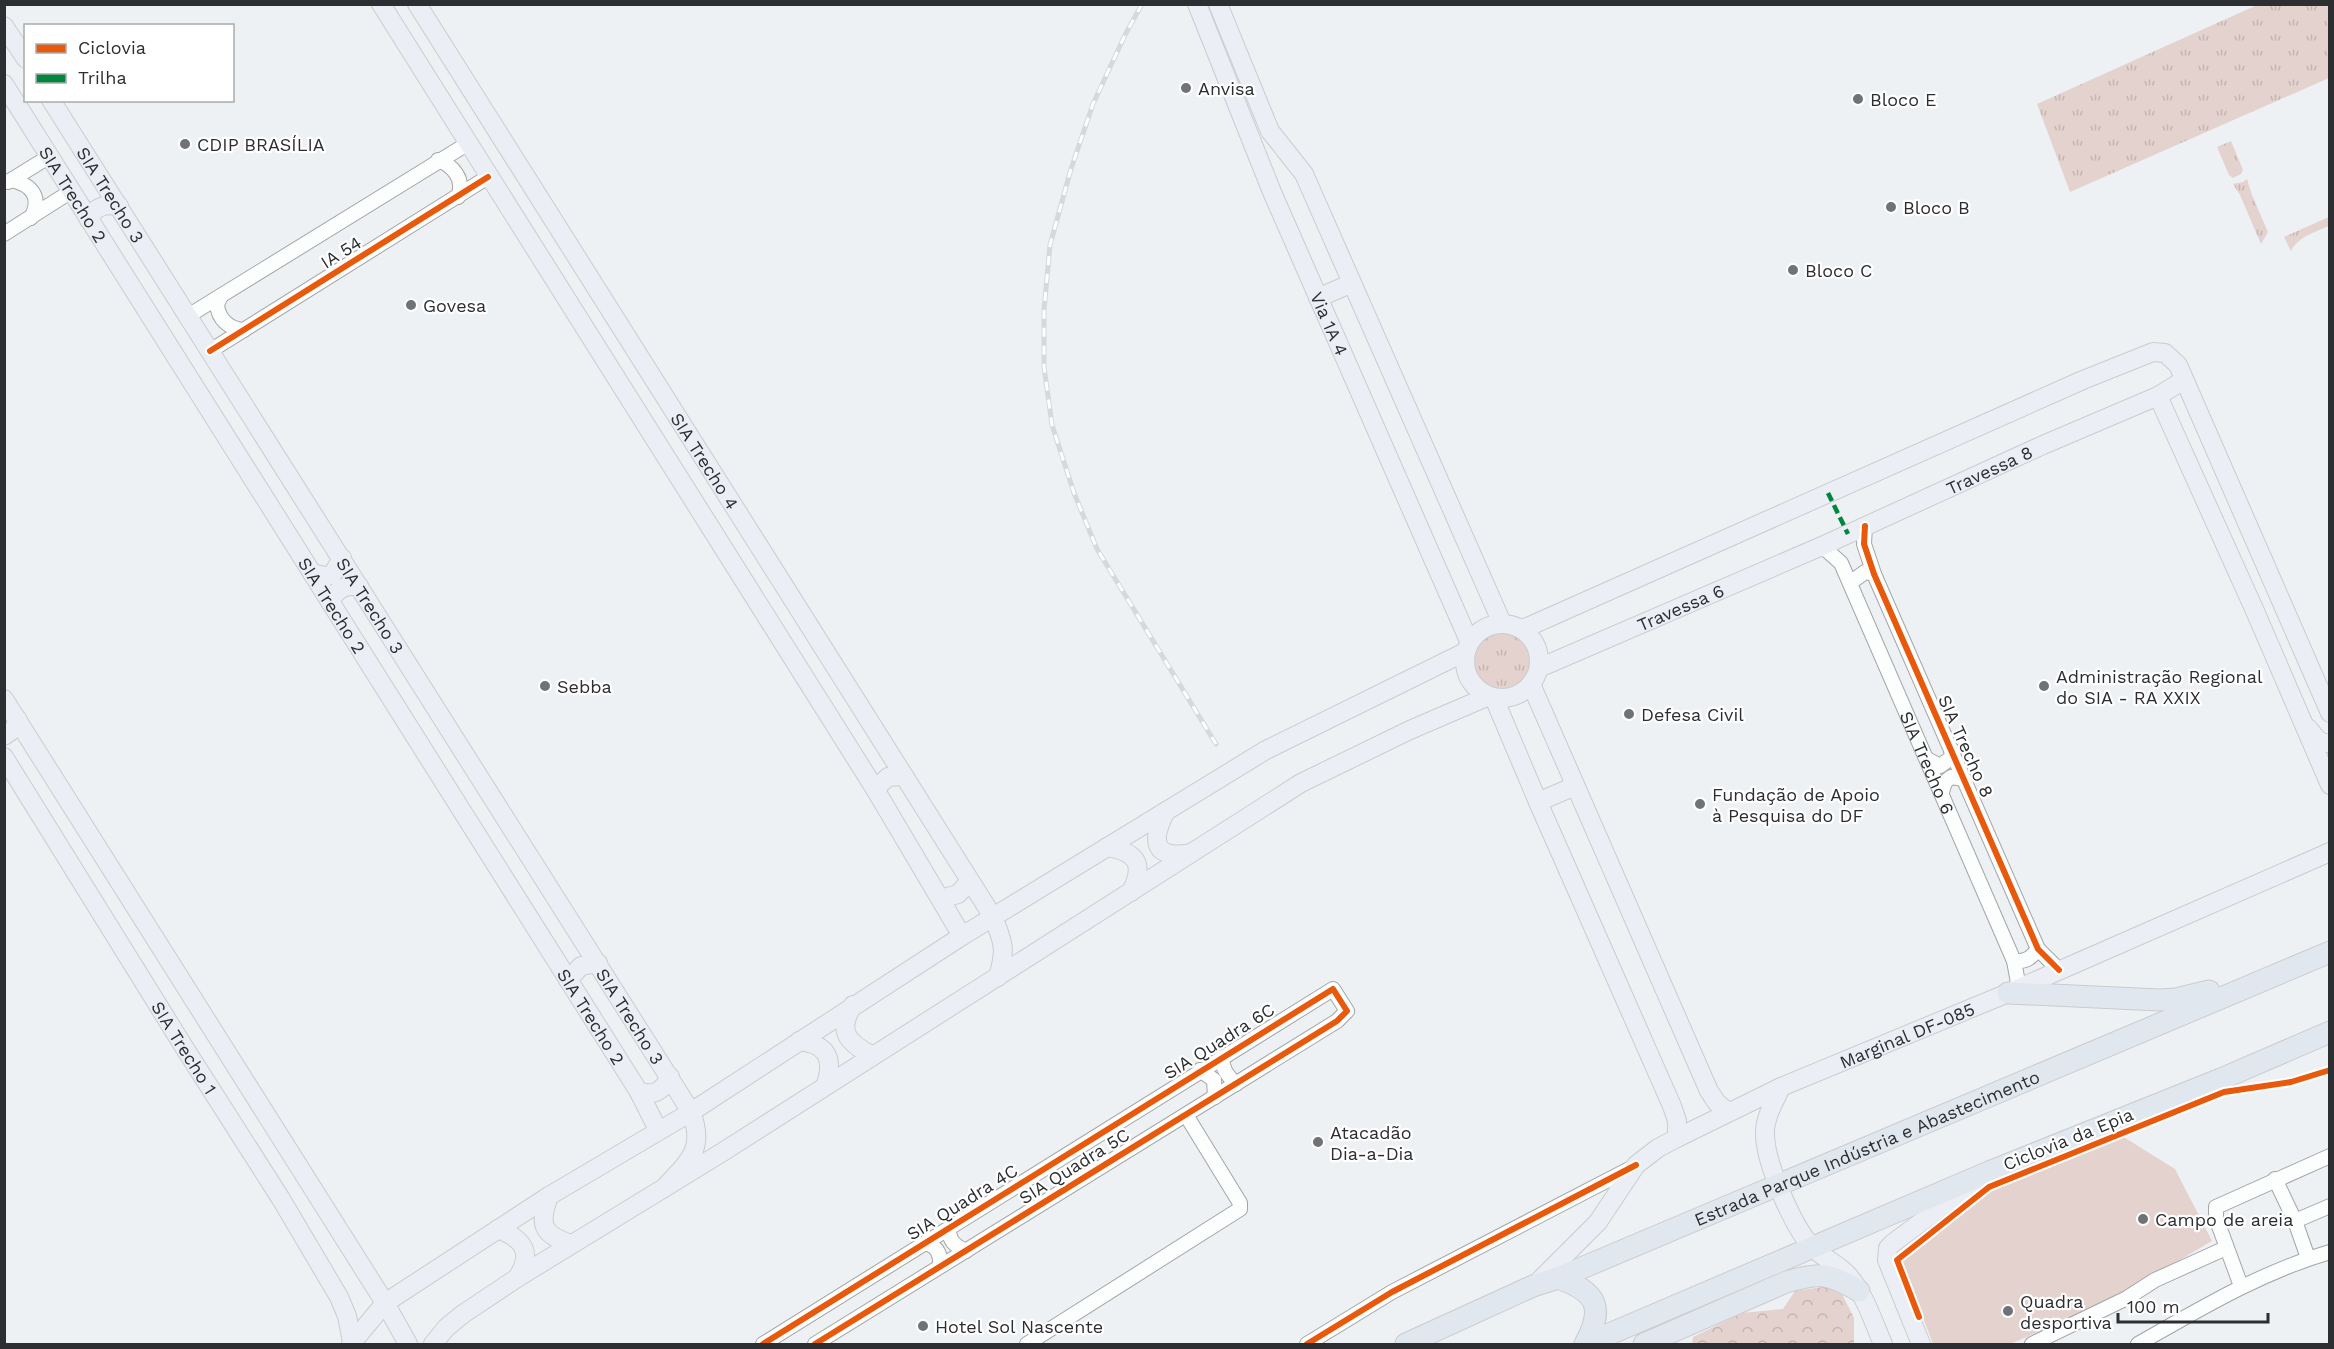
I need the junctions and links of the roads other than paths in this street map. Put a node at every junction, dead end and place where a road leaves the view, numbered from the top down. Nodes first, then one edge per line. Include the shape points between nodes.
1 (381, 4) edge
2 (417, 4) edge
3 (1197, 4) edge
4 (1218, 4) edge
5 (4, 26) edge
6 (24, 56) edge
7 (464, 79) junction
8 (4, 84) edge
9 (438, 96) junction
10 (52, 102) edge
11 (63, 120) junction
12 (30, 125) junction
13 (467, 144) junction
14 (50, 156) junction
15 (438, 160) junction
16 (488, 177) junction
17 (8, 182) edge
18 (70, 192) junction
19 (458, 197) junction
20 (119, 206) junction
21 (31, 218) junction
22 (89, 220) junction
23 (557, 226) junction
24 (4, 234) edge
25 (526, 237) junction
26 (1352, 283) junction
27 (220, 296) junction
28 (1318, 298) junction
29 (189, 316) junction
30 (244, 330) junction
31 (210, 351) junction
32 (647, 371) junction
33 (2184, 380) junction
34 (621, 386) junction
35 (663, 396) junction
36 (2158, 396) junction
37 (2195, 403) junction
38 (637, 412) junction
39 (2170, 419) junction
40 (1865, 526) junction
41 (1822, 546) junction
42 (342, 558) junction
43 (312, 573) junction
44 (1874, 574) junction
45 (1850, 583) junction
46 (359, 586) junction
47 (330, 602) junction
48 (1502, 623) junction
49 (1523, 629) junction
50 (2295, 630) junction
51 (2266, 639) junction
52 (1467, 646) junction
53 (1535, 676) junction
54 (1492, 697) junction
55 (4, 699) edge
56 (2330, 713) edge
57 (2300, 717) junction
58 (18, 720) junction
59 (4, 736) edge
60 (2330, 743) edge
61 (1952, 750) junction
62 (39, 754) junction
63 (1927, 759) junction
64 (8, 763) edge
65 (904, 776) junction
66 (1964, 779) junction
67 (2330, 785) edge
68 (1575, 786) junction
69 (874, 789) junction
70 (1942, 792) junction
71 (1538, 802) junction
72 (1167, 809) junction
73 (1107, 847) junction
74 (2330, 852) edge
75 (1193, 853) junction
76 (969, 882) junction
77 (1131, 892) junction
78 (941, 899) junction
79 (993, 917) junction
80 (962, 936) junction
81 (2038, 949) junction
82 (2330, 952) edge
83 (2014, 961) junction
84 (598, 963) junction
85 (2059, 970) junction
86 (998, 977) junction
87 (568, 980) junction
88 (1333, 989) joint
89 (2013, 990) junction
90 (853, 1005) junction
91 (2330, 1032) edge
92 (799, 1041) junction
93 (872, 1055) junction
94 (1222, 1057) junction
95 (1200, 1070) junction
96 (238, 1072) junction
97 (670, 1077) junction
98 (826, 1084) junction
99 (1236, 1084) junction
100 (1781, 1087) junction
101 (211, 1090) junction
102 (639, 1092) junction
103 (1215, 1097) junction
104 (691, 1112) junction
105 (1728, 1112) junction
106 (1186, 1114) junction
107 (1122, 1120) joint
108 (658, 1130) junction
109 (1677, 1138) junction
110 (2330, 1156) edge
111 (1636, 1165) junction
112 (1989, 1172) junction
113 (2275, 1179) junction
114 (1779, 1184) junction
115 (310, 1186) junction
116 (663, 1188) junction
117 (549, 1196) junction
118 (281, 1199) junction
119 (2330, 1206) edge
120 (2295, 1221) junction
121 (498, 1229) junction
122 (949, 1229) junction
123 (925, 1243) junction
124 (571, 1244) junction
125 (1813, 1247) junction
126 (2226, 1248) junction
127 (966, 1251) junction
128 (2330, 1252) edge
129 (2308, 1258) junction
130 (940, 1266) junction
131 (517, 1278) junction
132 (1558, 1278) junction
133 (1533, 1286) junction
134 (2241, 1286) junction
135 (1859, 1291) junction
136 (385, 1303) junction
137 (2059, 1339) edge
138 (352, 1343) edge
139 (408, 1344) edge
140 (433, 1344) edge
141 (763, 1344) edge
142 (815, 1344) edge
143 (1027, 1344) edge
144 (1307, 1344) edge
145 (1406, 1344) edge
146 (1586, 1344) edge
147 (1644, 1344) edge
148 (1883, 1344) edge
149 (1922, 1344) edge
150 (2032, 1344) edge
151 (2138, 1344) edge

1 - 9 main road
2 - 7 main road, SIA Trecho 4
3 - 28 main road, Via 1A 4
4 - 26 main road, Via 1A 4 via 1270,131 1304,174
5 - 6 main road
7 - 9 main road via 465,86 457,95
7 - 23 main road, SIA Trecho 4
8 - 12 main road, SIA Trecho 2
9 - 13 main road
10 - 11 main road, SIA Trecho 3
11 - 12 main road via 52,129
11 - 20 main road, SIA Trecho 3
12 - 14 main road, SIA Trecho 2
13 - 15 street, IA 54
13 - 16 main road
14 - 17 street
14 - 18 main road, SIA Trecho 2
15 - 19 street via 452,167 457,175 461,190
15 - 27 street, IA 54
16 - 19 street, IA 54
16 - 25 main road
17 - 21 street via 30,188 37,208
18 - 21 street
18 - 22 main road, SIA Trecho 2
19 - 30 street, IA 54
20 - 22 main road via 99,207
20 - 29 main road, SIA Trecho 3
21 - 24 street
22 - 43 main road, SIA Trecho 2
23 - 25 main road
23 - 32 main road, SIA Trecho 4
25 - 34 main road
26 - 28 main road
26 - 48 main road, Via 1A 4
27 - 29 street, IA 54
27 - 30 street via 217,304 221,318 235,330
28 - 52 main road, Via 1A 4
29 - 31 main road, SIA Trecho 3
30 - 31 street, IA 54
31 - 42 main road, SIA Trecho 3
32 - 34 main road via 638,384
32 - 35 main road, SIA Trecho 4
33 - 36 main road, Travessa 8
33 - 37 main road
33 - 49 main road via 2175,361 2165,353 2153,352 2137,358
34 - 38 main road
35 - 38 main road via 647,397
35 - 65 main road, SIA Trecho 4
36 - 39 main road
36 - 40 main road, Travessa 8
37 - 39 main road via 2181,406
37 - 50 main road
38 - 69 main road
39 - 51 main road
40 - 41 main road, Travessa 8
40 - 44 street, SIA Trecho 8 via 1864,544
41 - 45 street, SIA Trecho 6 via 1841,563
41 - 53 main road, Travessa 6
42 - 43 main road via 332,574
42 - 46 main road, SIA Trecho 3
43 - 47 main road, SIA Trecho 2
44 - 45 street via 1865,572
44 - 61 street, SIA Trecho 8
45 - 63 street, SIA Trecho 6
46 - 47 main road via 341,588
46 - 84 main road, SIA Trecho 3
47 - 87 main road, SIA Trecho 2
48 - 49 main road
48 - 52 main road via 1478,631
49 - 53 main road via 1537,646
50 - 51 main road via 2283,628
50 - 56 main road
51 - 57 main road
52 - 54 main road via 1464,666 1469,679
52 - 72 main road via 1266,750
53 - 54 main road via 1515,696
53 - 68 main road
54 - 71 main road
54 - 75 main road via 1410,730 1301,783
55 - 58 main road
57 - 60 main road via 2319,741
57 - 67 main road
58 - 59 main road
58 - 62 main road
61 - 63 street via 1951,758 1940,765
61 - 66 street, SIA Trecho 8
62 - 64 main road via 21,754
62 - 96 main road
63 - 70 street, SIA Trecho 6
64 - 101 main road, SIA Trecho 1
65 - 69 main road via 888,777
65 - 76 main road, SIA Trecho 4
66 - 70 street via 1952,777 1945,782
66 - 81 street, SIA Trecho 8
68 - 71 main road
68 - 105 main road via 1709,1091
69 - 78 main road
70 - 83 street, SIA Trecho 6
71 - 109 main road via 1672,1106
72 - 73 main road
72 - 75 main road via 1156,831 1160,849 1175,856
73 - 77 main road via 1128,852 1134,858 1139,873
73 - 79 main road
74 - 85 main road, Marginal DF-085
75 - 77 main road
76 - 78 main road via 958,894
76 - 79 main road, SIA Trecho 4
77 - 86 main road
78 - 80 main road
79 - 80 main road
79 - 86 main road, SIA Trecho 4 via 1005,950
80 - 90 main road
81 - 83 street via 2029,959
81 - 85 street, SIA Trecho 8
82 - 89 highway via 2176,999 2127,1000
82 - 114 highway, Estrada Parque Indústria e Abastecimento
83 - 89 street, SIA Trecho 6
84 - 87 main road via 581,966
84 - 97 main road, SIA Trecho 3
85 - 89 main road, Marginal DF-085
86 - 93 main road
87 - 102 main road, SIA Trecho 2
88 - 94 street, SIA Quadra 6C
88 - 99 street, SIA Quadra 5C via 1347,1011 1337,1021
89 - 100 main road, Marginal DF-085
90 - 92 main road
90 - 93 main road via 844,1025 846,1033 851,1042
91 - 112 highway
92 - 98 main road via 810,1042 826,1054 830,1072
92 - 104 main road
93 - 98 main road
94 - 95 street, SIA Quadra 6C
94 - 99 street via 1224,1072
95 - 103 street via 1214,1080
95 - 107 street, SIA Quadra 6C
96 - 101 main road
96 - 115 main road
97 - 102 main road via 658,1092
97 - 104 main road, SIA Trecho 3
98 - 116 main road
99 - 103 street, SIA Quadra 5C
100 - 105 main road, Marginal DF-085
100 - 114 main road via 1764,1133
101 - 118 main road, SIA Trecho 1
102 - 108 main road, SIA Trecho 2
103 - 106 street, SIA Quadra 5C
104 - 108 main road
104 - 116 main road, SIA Trecho 3 via 698,1137 696,1150
105 - 109 main road, Marginal DF-085
106 - 127 street, SIA Quadra 5C
106 - 143 street via 1241,1206 1238,1211
107 - 122 street, SIA Quadra 4C
108 - 117 main road
109 - 111 main road, Marginal DF-085
110 - 113 street
111 - 133 main road, Marginal DF-085 via 1598,1222
111 - 144 street via 1392,1292
112 - 125 highway
112 - 149 main road via 1888,1248 1887,1260
113 - 120 street
113 - 126 street via 2216,1207
114 - 125 main road via 1799,1229
114 - 132 highway, Estrada Parque Indústria e Abastecimento
115 - 118 main road via 290,1187
115 - 136 main road
116 - 124 main road
117 - 121 main road
117 - 124 main road via 543,1213 544,1228 555,1239
118 - 138 main road, SIA Trecho 1 via 340,1299
119 - 120 street
120 - 129 street
121 - 131 main road via 515,1237 524,1248 524,1266
121 - 136 main road
122 - 123 street, SIA Quadra 4C
122 - 127 street via 953,1244
123 - 130 street via 938,1250
123 - 141 street, SIA Quadra 4C
124 - 131 main road
125 - 135 main road via 1842,1270
125 - 146 highway
126 - 134 street
126 - 137 street via 2155,1280
127 - 130 street, SIA Quadra 5C
128 - 129 street
129 - 134 street
130 - 142 street, SIA Quadra 5C
131 - 140 main road via 463,1314
132 - 133 highway, Estrada Parque Indústria e Abastecimento
132 - 146 highway via 1582,1288 1596,1304 1596,1318
133 - 145 highway, Estrada Parque Indústria e Abastecimento
134 - 151 street
135 - 147 highway via 1838,1278 1808,1276
135 - 148 main road
136 - 138 main road
136 - 139 main road
137 - 150 street

